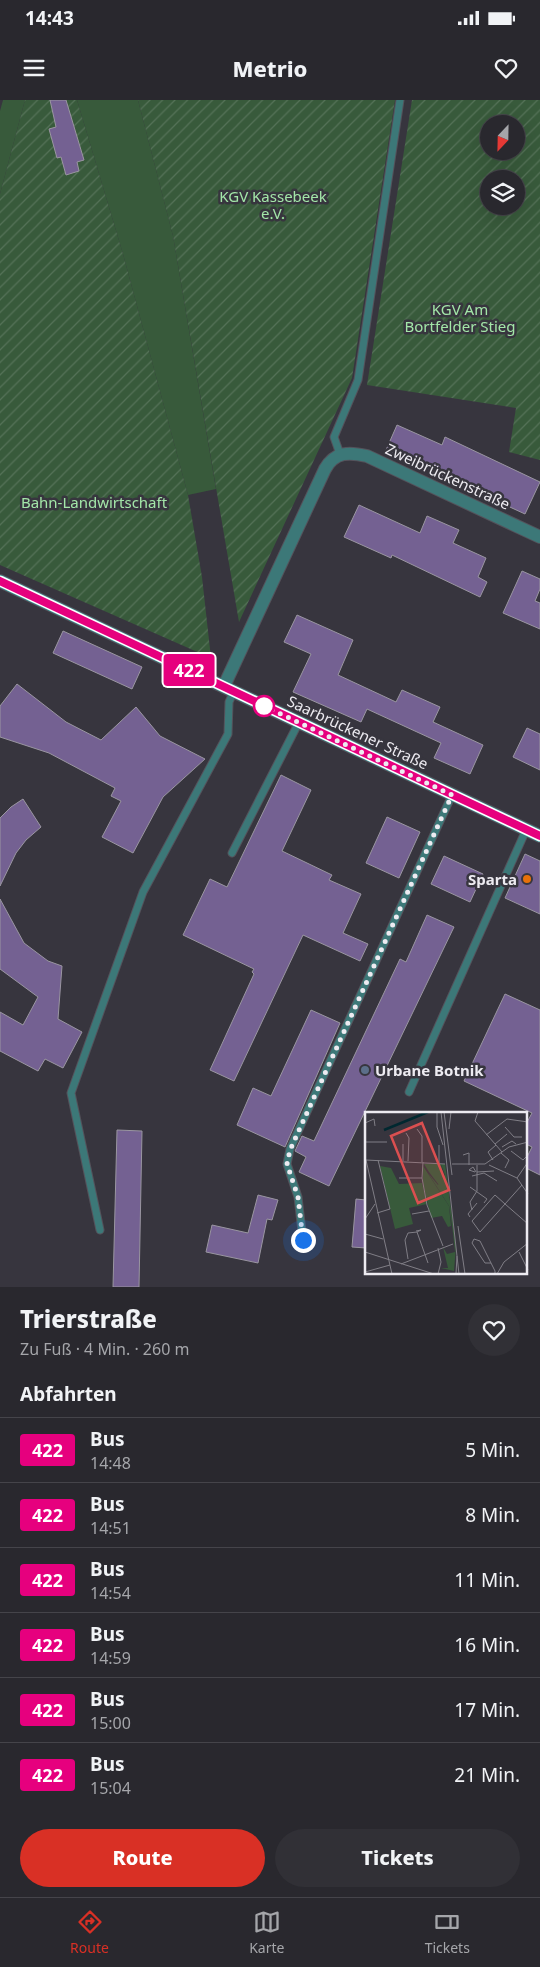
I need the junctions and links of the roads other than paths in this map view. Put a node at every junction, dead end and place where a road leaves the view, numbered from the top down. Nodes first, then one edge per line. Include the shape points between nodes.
1 (400, 100) edge
2 (340, 454) junction
3 (540, 537) edge
4 (0, 581) edge
5 (229, 689) junction
6 (299, 722) junction
7 (452, 795) junction
8 (526, 830) junction
9 (540, 836) edge
10 (232, 853) dead end
11 (409, 1092) dead end
12 (100, 1230) dead end
13 (303, 1240) dead end

1 - 2 lane via 358,380 334,437
2 - 3 street, Zweibrückenstraße via 367,456
2 - 5 street via 325,469
4 - 5 street, Saarbrückener Straße
5 - 6 street, Saarbrückener Straße
5 - 12 lane via 228,734 143,892 71,1093
6 - 7 street, Saarbrückener Straße
6 - 10 lane
7 - 8 street, Saarbrückener Straße
7 - 13 lane via 290,1150 287,1164 298,1197
8 - 9 street, Saarbrückener Straße
8 - 11 lane

